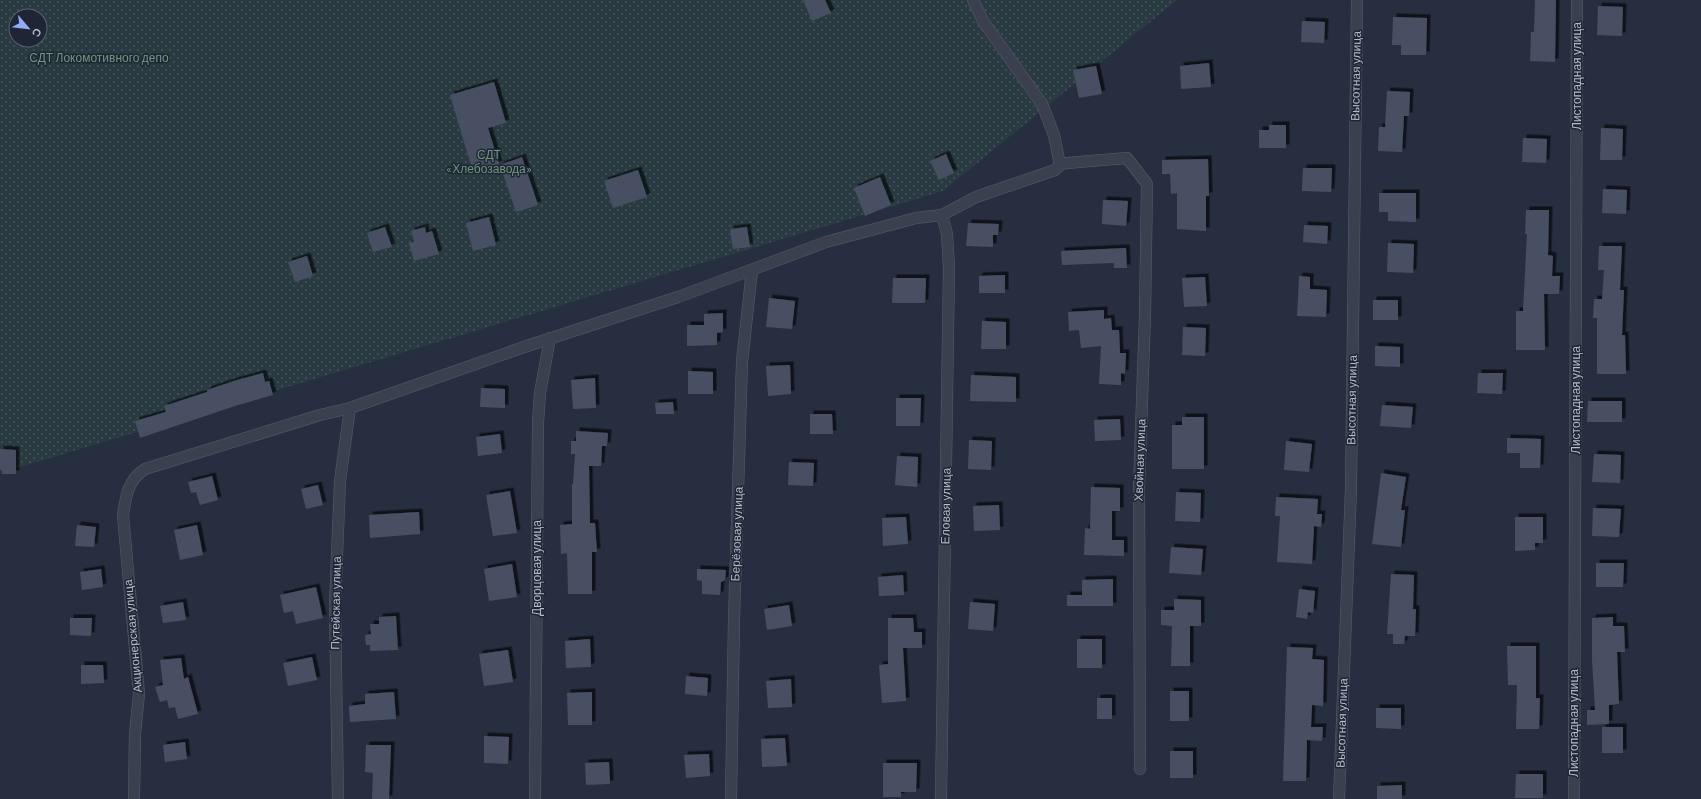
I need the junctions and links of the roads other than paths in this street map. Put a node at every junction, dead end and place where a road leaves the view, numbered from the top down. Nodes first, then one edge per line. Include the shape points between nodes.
1 (1357, 0) edge
2 (1578, 0) edge
3 (977, 2) edge
4 (1060, 165) junction
5 (942, 215) junction
6 (752, 270) junction
7 (550, 338) junction
8 (350, 408) junction
9 (1140, 769) dead end
10 (134, 799) edge
11 (338, 799) edge
12 (535, 799) edge
13 (731, 799) edge
14 (941, 799) edge
15 (1339, 799) edge
16 (1574, 799) edge

1 - 15 street, Высотная улица via 1351,488
2 - 16 street, Листопадная улица
3 - 4 street via 983,21 1042,104 1054,135
4 - 5 street via 1055,170 976,197
4 - 9 street, Хвойная улица via 1127,158 1147,184 1146,315 1139,487
5 - 6 street via 916,218 826,242
5 - 14 street, Еловая улица via 948,234 950,267
6 - 7 street
6 - 13 street, Берёзовая улица via 742,362
7 - 8 street
7 - 12 street, Дворцовая улица via 540,393 538,422
8 - 10 street, Акционерская улица via 145,469 136,475 127,492 123,515 139,694 135,734
8 - 11 street, Путейская улица via 340,481 335,606

